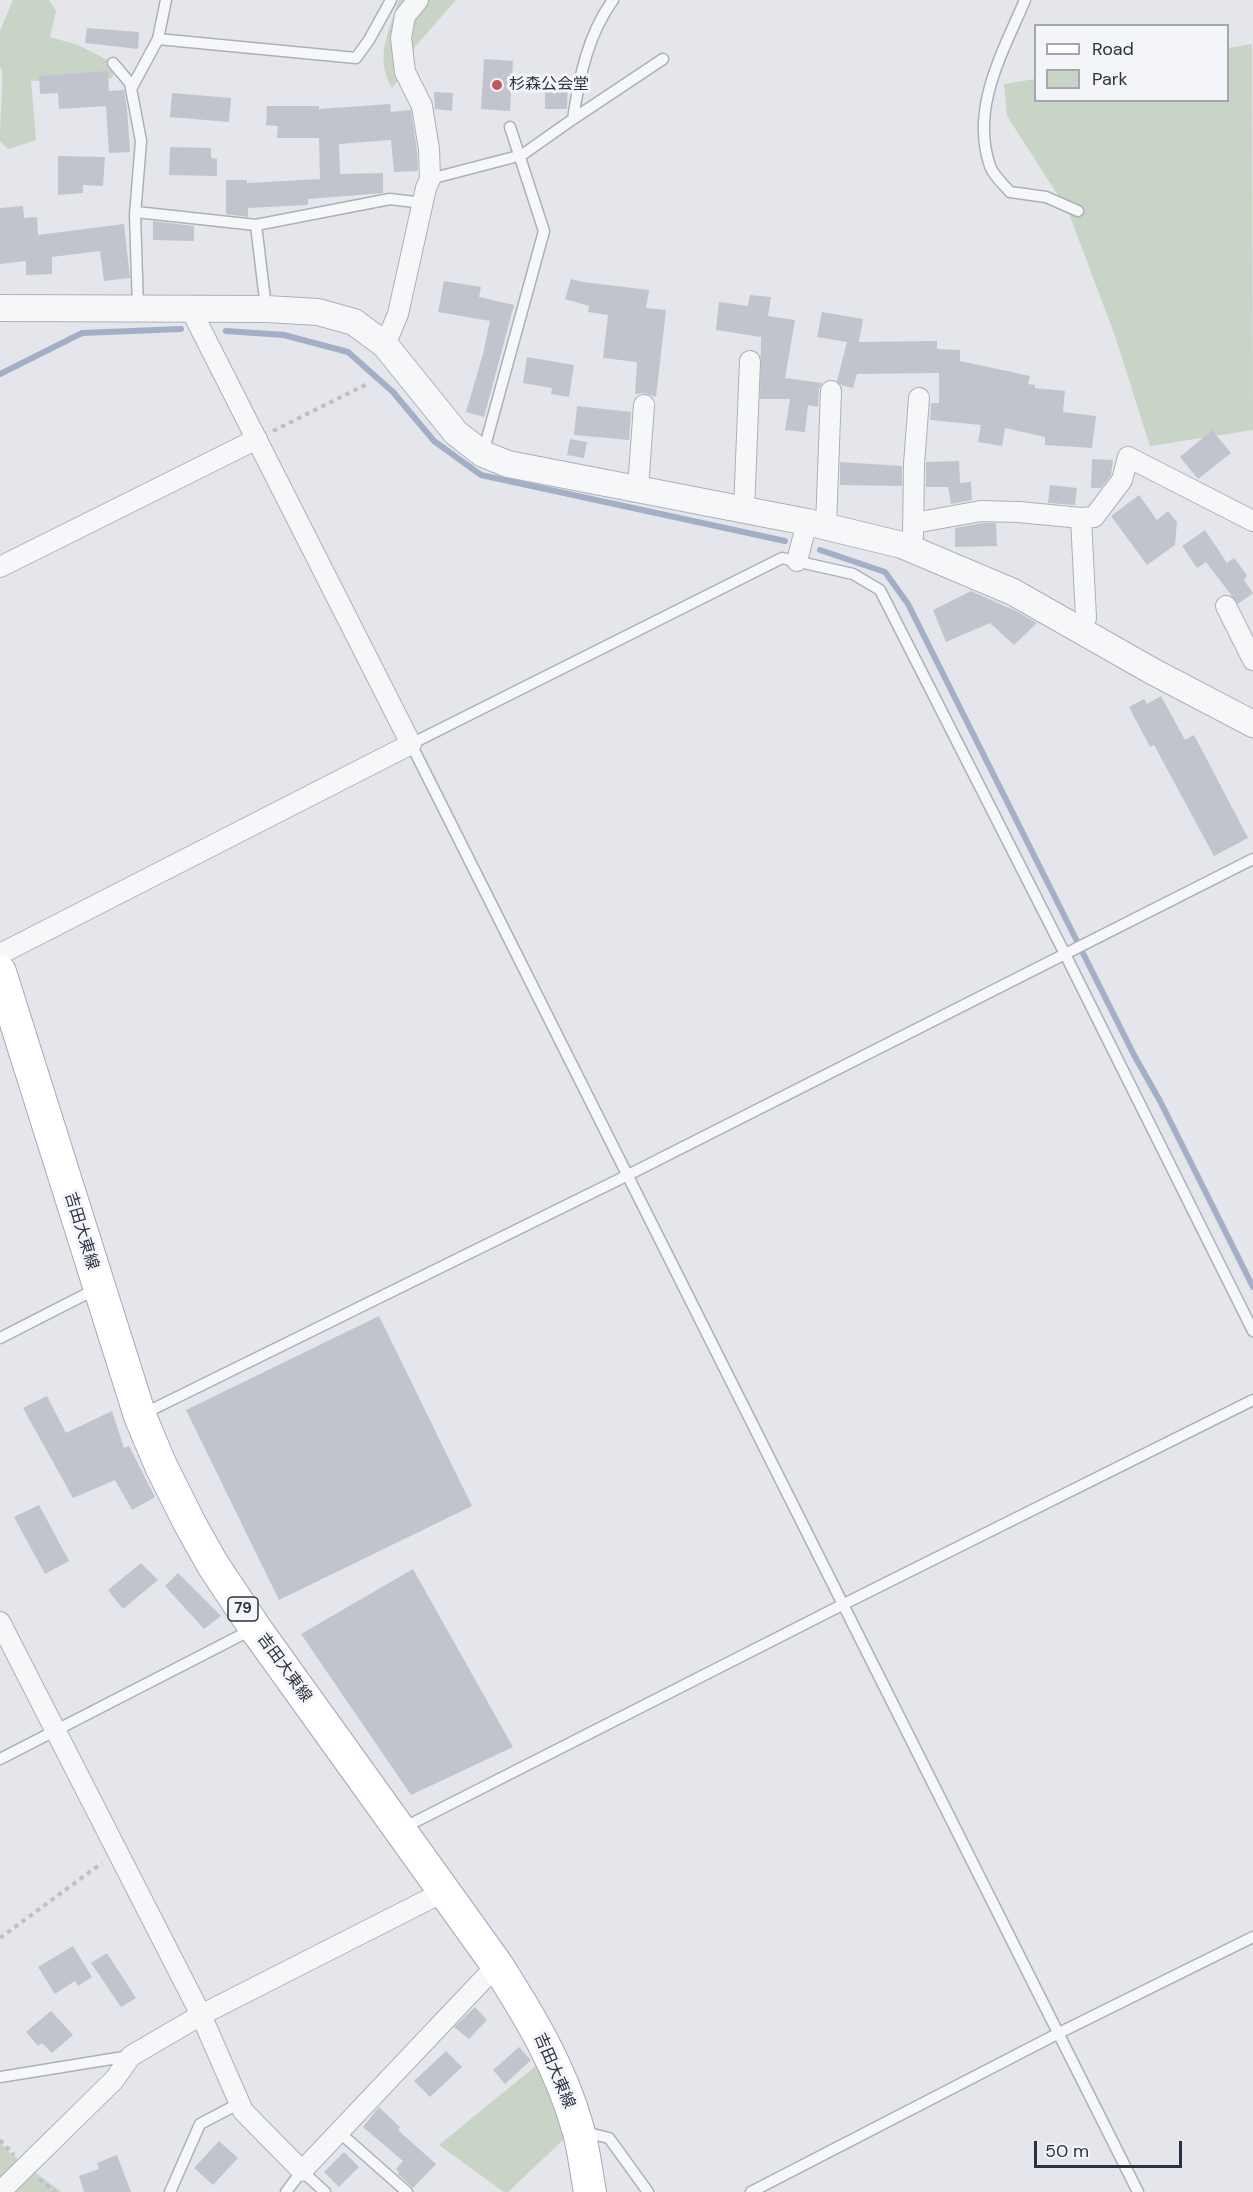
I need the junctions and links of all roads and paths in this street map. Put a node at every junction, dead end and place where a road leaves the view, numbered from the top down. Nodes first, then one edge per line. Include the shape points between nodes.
1 (166, 0) edge
2 (391, 0) edge
3 (418, 0) edge
4 (614, 0) edge
5 (1024, 0) edge
6 (158, 39) junction
7 (663, 59) dead end
8 (113, 63) dead end
9 (131, 89) junction
10 (573, 119) junction
11 (510, 127) dead end
12 (519, 156) junction
13 (430, 179) junction
14 (423, 203) junction
15 (1078, 211) dead end
16 (136, 212) junction
17 (256, 225) junction
18 (0, 308) edge
19 (138, 308) junction
20 (190, 308) junction
21 (266, 309) junction
22 (385, 345) junction
23 (750, 362) dead end
24 (369, 383) dead end
25 (831, 391) dead end
26 (919, 398) dead end
27 (644, 405) dead end
28 (257, 439) junction
29 (483, 454) junction
30 (638, 488) junction
31 (744, 510) junction
32 (1082, 518) junction
33 (1253, 521) edge
34 (817, 524) junction
35 (912, 536) junction
36 (797, 561) junction
37 (0, 567) edge
38 (1226, 606) dead end
39 (1082, 630) junction
40 (1253, 660) edge
41 (1253, 724) edge
42 (411, 744) junction
43 (1253, 859) edge
44 (1069, 952) junction
45 (0, 954) edge
46 (0, 972) edge
47 (628, 1175) junction
48 (99, 1288) junction
49 (1253, 1331) edge
50 (0, 1338) edge
51 (1253, 1400) edge
52 (141, 1416) junction
53 (842, 1605) junction
54 (0, 1622) edge
55 (255, 1628) junction
56 (55, 1732) junction
57 (0, 1759) edge
58 (400, 1829) junction
59 (117, 1852) junction
60 (443, 1892) junction
61 (1253, 1937) edge
62 (0, 1938) edge
63 (496, 1965) junction
64 (201, 2015) junction
65 (1059, 2033) junction
66 (131, 2056) junction
67 (0, 2077) edge
68 (240, 2103) junction
69 (579, 2131) junction
70 (339, 2132) junction
71 (302, 2171) junction
72 (0, 2192) edge
73 (170, 2192) edge
74 (286, 2192) edge
75 (325, 2192) edge
76 (407, 2192) edge
77 (590, 2192) edge
78 (648, 2192) edge
79 (751, 2192) edge
80 (1138, 2192) edge

1 - 6 lane
2 - 6 lane via 356,58
3 - 13 street via 405,16 401,38 405,72 422,106
4 - 10 lane via 602,16 578,78
5 - 15 lane via 984,108 990,168 1010,192 1046,196
6 - 9 lane
7 - 10 lane
8 - 9 lane via 130,82
9 - 16 lane via 141,141
10 - 12 lane
11 - 12 lane
12 - 13 lane
12 - 29 lane via 544,231
13 - 14 street
14 - 17 lane via 390,199
14 - 22 street via 398,314
16 - 17 lane
16 - 19 lane
17 - 21 lane
18 - 19 street
19 - 20 street
20 - 21 street
20 - 28 street
21 - 22 street via 318,312 354,322
22 - 29 street via 456,433
23 - 31 street
24 - 28 path
25 - 34 street
26 - 35 street
27 - 30 street
28 - 37 street
28 - 42 street
29 - 30 street via 508,464
30 - 31 street
31 - 34 street
32 - 33 street via 1094,517 1101,508 1122,480 1128,457
32 - 35 street via 981,511
32 - 39 street via 1086,618
34 - 35 street
34 - 36 street
35 - 39 street
36 - 42 lane via 782,558
36 - 44 lane via 853,574 880,590
38 - 40 street
39 - 41 street
42 - 45 street
42 - 47 lane
43 - 44 lane
44 - 47 lane
44 - 49 lane
46 - 48 main road, 吉田大東線 / 79
47 - 52 lane
47 - 53 lane
48 - 50 lane
48 - 52 main road, 吉田大東線 / 79
51 - 53 lane
52 - 55 main road, 吉田大東線 / 79 via 190,1524
53 - 58 lane
53 - 65 lane
54 - 56 street
55 - 56 lane
55 - 58 main road, 吉田大東線 / 79
56 - 57 lane
56 - 59 street
58 - 60 main road, 吉田大東線 / 79
59 - 62 path
59 - 64 street
60 - 63 main road, 吉田大東線 / 79
60 - 64 street
61 - 65 lane
63 - 69 main road, 吉田大東線 / 79 via 544,2043
63 - 70 street
64 - 66 street
64 - 68 street
65 - 79 lane
65 - 80 lane
66 - 67 lane
66 - 72 street via 114,2080
68 - 71 street
68 - 73 lane via 200,2124
69 - 77 main road, 吉田大東線 / 79
69 - 78 lane via 609,2138
70 - 71 street
70 - 76 lane
71 - 74 lane
71 - 75 lane

